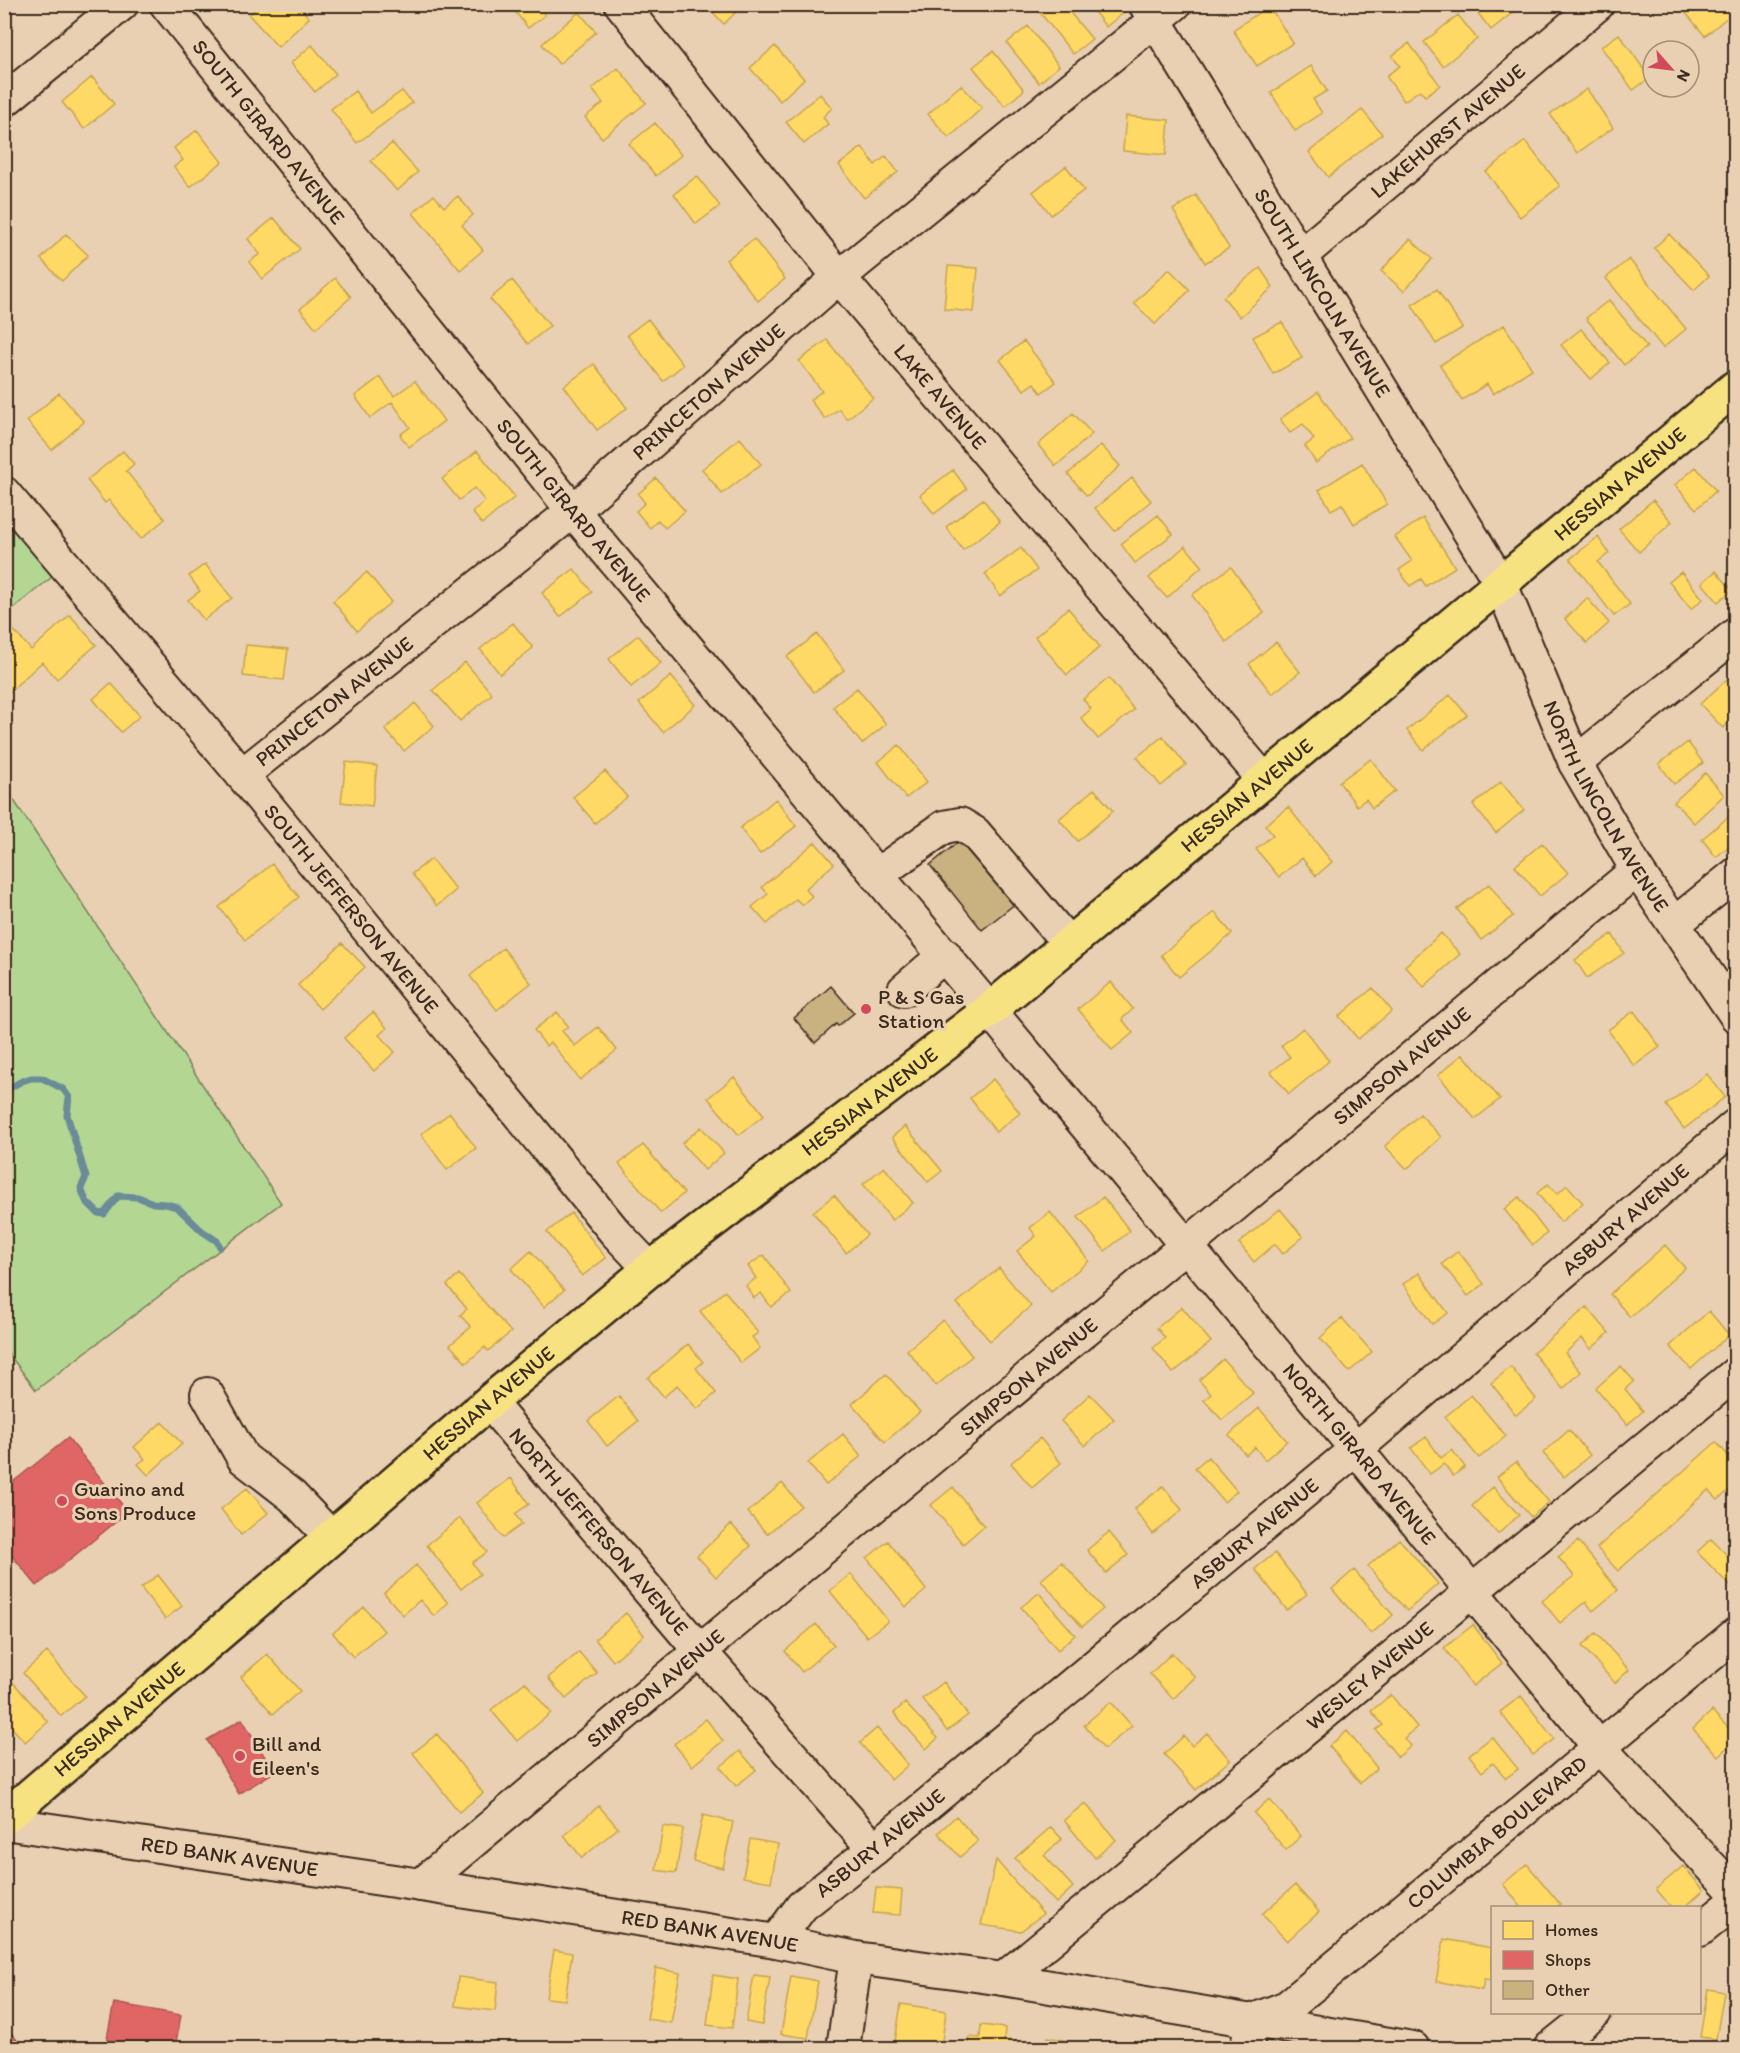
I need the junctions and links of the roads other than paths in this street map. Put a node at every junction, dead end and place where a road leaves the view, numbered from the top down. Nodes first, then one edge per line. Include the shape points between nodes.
1 (122, 4) edge
2 (166, 4) edge
3 (621, 4) edge
4 (1598, 4) edge
5 (1158, 10) edge
6 (4, 101) edge
7 (1299, 257) junction
8 (839, 277) junction
9 (1736, 387) edge
10 (4, 493) edge
11 (573, 511) junction
12 (1500, 582) junction
13 (1736, 634) edge
14 (1575, 763) junction
15 (242, 775) junction
16 (1265, 781) junction
17 (1637, 870) junction
18 (878, 874) junction
19 (1736, 874) edge
20 (1674, 924) junction
21 (1069, 944) junction
22 (945, 955) junction
23 (904, 990) dead end
24 (991, 1009) junction
25 (1736, 1016) edge
26 (1736, 1125) edge
27 (1186, 1247) junction
28 (650, 1269) junction
29 (1736, 1373) edge
30 (207, 1394) dead end
31 (489, 1402) junction
32 (1356, 1449) junction
33 (331, 1537) junction
34 (1471, 1592) junction
35 (1736, 1634) edge
36 (700, 1651) junction
37 (1599, 1747) junction
38 (4, 1818) edge
39 (4, 1823) edge
40 (874, 1849) junction
41 (421, 1885) junction
42 (1736, 1893) edge
43 (1736, 1901) edge
44 (1701, 1929) edge
45 (776, 1941) junction
46 (856, 1958) junction
47 (1003, 1979) junction
48 (1594, 2014) edge
49 (1249, 2035) edge
50 (843, 2049) edge
51 (1413, 2049) edge
52 (1550, 2049) edge

1 - 6 street
2 - 11 street, SOUTH GIRARD AVENUE
3 - 8 street, LAKE AVENUE
4 - 7 street, LAKEHURST AVENUE
5 - 7 street, SOUTH LINCOLN AVENUE
5 - 8 street, PRINCETON AVENUE
7 - 12 street, SOUTH LINCOLN AVENUE
8 - 11 street, PRINCETON AVENUE
8 - 16 street, LAKE AVENUE
9 - 12 main road, HESSIAN AVENUE
10 - 15 street, SOUTH JEFFERSON AVENUE
11 - 15 street, PRINCETON AVENUE
11 - 18 street, SOUTH GIRARD AVENUE
12 - 14 street, NORTH LINCOLN AVENUE
12 - 16 main road, HESSIAN AVENUE
13 - 14 street
14 - 17 street, NORTH LINCOLN AVENUE
15 - 28 street, SOUTH JEFFERSON AVENUE via 615,1232
16 - 21 main road, HESSIAN AVENUE
17 - 20 street, NORTH LINCOLN AVENUE
17 - 27 street, SIMPSON AVENUE
18 - 21 street via 944,827 960,824 975,833
18 - 22 street, SOUTH GIRARD AVENUE
19 - 20 street
20 - 25 street, NORTH LINCOLN AVENUE
21 - 24 main road, HESSIAN AVENUE
22 - 23 street
22 - 24 street, SOUTH GIRARD AVENUE
24 - 27 street, NORTH GIRARD AVENUE
24 - 28 main road, HESSIAN AVENUE
26 - 32 street, ASBURY AVENUE
27 - 32 street, NORTH GIRARD AVENUE
27 - 36 street, SIMPSON AVENUE
28 - 31 main road, HESSIAN AVENUE
29 - 34 street, WESLEY AVENUE
30 - 33 street via 243,1458 292,1496
31 - 33 main road, HESSIAN AVENUE
31 - 36 street, NORTH JEFFERSON AVENUE
32 - 34 street, NORTH GIRARD AVENUE
32 - 40 street, ASBURY AVENUE
33 - 38 main road, HESSIAN AVENUE
34 - 37 street, NORTH GIRARD AVENUE
34 - 47 street, WESLEY AVENUE
35 - 37 street, COLUMBIA BOULEVARD
36 - 40 street, NORTH JEFFERSON AVENUE
36 - 41 street, SIMPSON AVENUE
37 - 42 street, NORTH GIRARD AVENUE
37 - 49 street, COLUMBIA BOULEVARD
39 - 41 street, RED BANK AVENUE
40 - 45 street, ASBURY AVENUE via 802,1906
41 - 45 street, RED BANK AVENUE
43 - 44 street
45 - 46 street, RED BANK AVENUE
46 - 47 street, RED BANK AVENUE
46 - 50 street
47 - 49 street, RED BANK AVENUE
48 - 52 street
49 - 51 street, RED BANK AVENUE

